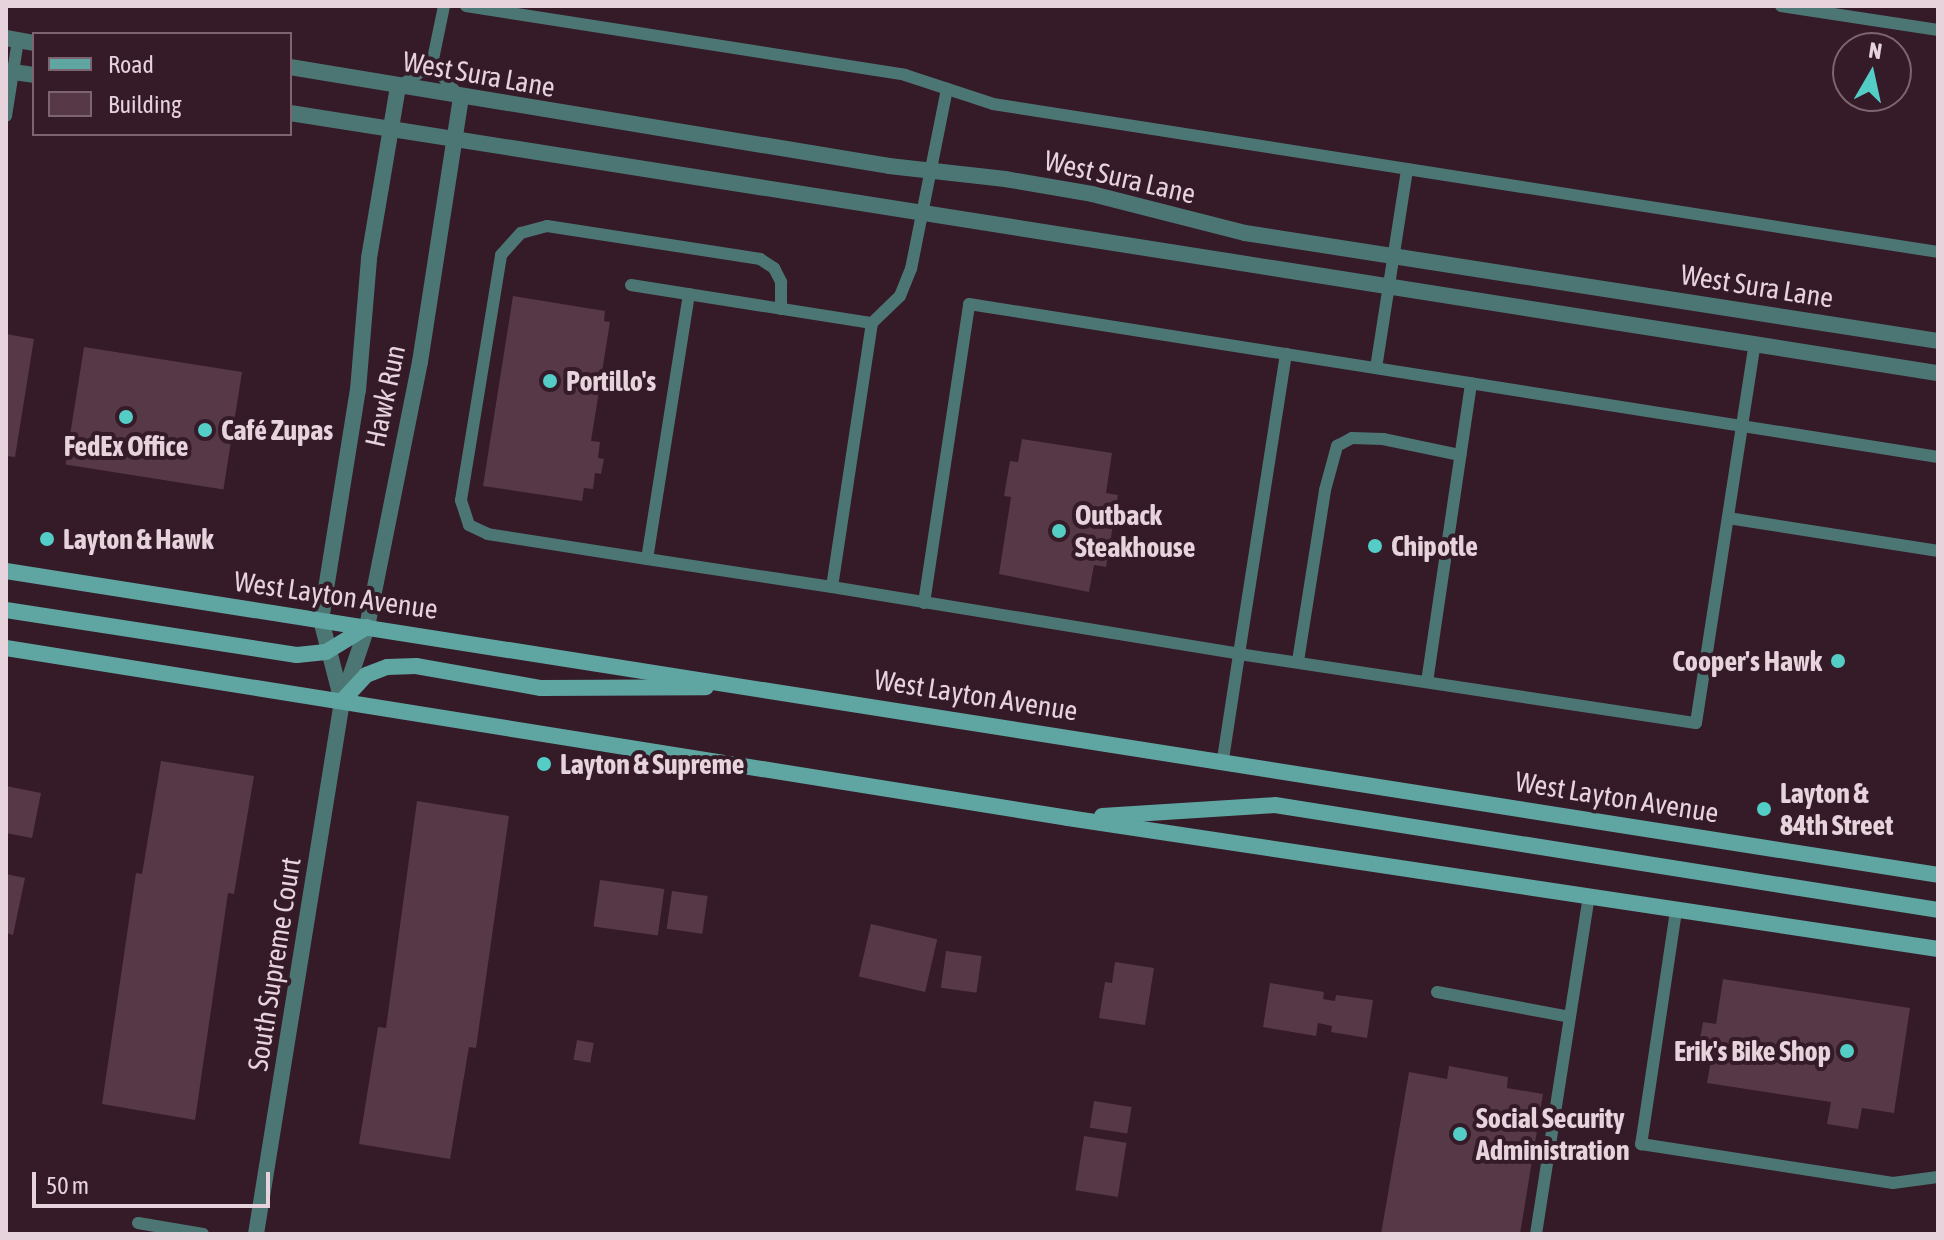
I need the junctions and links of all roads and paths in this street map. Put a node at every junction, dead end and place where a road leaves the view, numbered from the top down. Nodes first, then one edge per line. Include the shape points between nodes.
1 (444, 6) edge
2 (466, 6) edge
3 (1781, 6) edge
4 (1938, 30) edge
5 (19, 40) edge
6 (432, 64) junction
7 (292, 67) edge
8 (10, 72) edge
9 (32, 75) edge
10 (398, 87) junction
11 (947, 89) junction
12 (461, 98) junction
13 (292, 113) edge
14 (6, 116) edge
15 (392, 128) junction
16 (455, 137) junction
17 (1407, 169) junction
18 (930, 170) junction
19 (922, 213) junction
20 (1938, 252) edge
21 (1393, 255) junction
22 (631, 285) dead end
23 (1388, 285) junction
24 (689, 294) junction
25 (781, 309) junction
26 (872, 323) junction
27 (1938, 341) edge
28 (1755, 344) junction
29 (1286, 354) junction
30 (1376, 368) junction
31 (1938, 373) edge
32 (1471, 383) junction
33 (1743, 426) junction
34 (1460, 455) junction
35 (1938, 457) edge
36 (1728, 518) junction
37 (1938, 551) edge
38 (647, 559) junction
39 (6, 571) edge
40 (832, 587) junction
41 (924, 603) junction
42 (6, 610) edge
43 (321, 620) junction
44 (367, 627) junction
45 (6, 648) edge
46 (326, 652) junction
47 (1239, 654) junction
48 (1298, 661) junction
49 (1427, 682) junction
50 (751, 687) junction
51 (342, 701) junction
52 (1223, 759) junction
53 (1068, 818) junction
54 (1938, 875) edge
55 (1589, 897) junction
56 (1938, 910) edge
57 (1676, 911) junction
58 (1938, 949) edge
59 (1437, 992) dead end
60 (1570, 1017) junction
61 (1938, 1177) edge
62 (138, 1223) dead end
63 (203, 1234) edge
64 (256, 1234) edge
65 (1536, 1234) edge

1 - 6 lane
2 - 11 lane via 905,75
3 - 4 lane
5 - 8 lane
6 - 10 lane
6 - 12 lane
7 - 10 street, West Sura Lane
8 - 9 street
8 - 14 lane
10 - 12 street, West Sura Lane
10 - 15 street, Hawk Run
11 - 17 lane via 993,104
11 - 18 lane
12 - 16 street, Hawk Run
12 - 18 street, West Sura Lane
13 - 15 street, West Sura Lane
15 - 16 street, West Sura Lane
15 - 43 street, Hawk Run
16 - 19 street, West Sura Lane
16 - 44 street, Hawk Run via 420,362
17 - 20 lane
17 - 21 lane
18 - 19 lane
18 - 21 street, West Sura Lane via 1092,194 1245,233
19 - 23 street, West Sura Lane
19 - 26 lane via 900,296
21 - 23 lane
21 - 27 street, West Sura Lane
22 - 24 lane
23 - 28 street, West Sura Lane
23 - 30 lane
24 - 25 lane
24 - 38 lane
25 - 26 lane
25 - 38 lane via 781,282 760,259 547,226 521,233 501,255 461,500 469,525 488,534
26 - 40 lane
28 - 31 street, West Sura Lane
28 - 33 lane
29 - 30 lane
29 - 41 lane via 969,304
29 - 47 lane
30 - 32 lane
32 - 33 lane
32 - 34 lane
33 - 35 lane
33 - 36 lane
34 - 48 lane via 1383,439 1352,438 1337,446
34 - 49 lane
36 - 37 lane
36 - 49 lane via 1696,723
38 - 40 lane
39 - 43 main road, West Layton Avenue
40 - 41 lane
41 - 47 lane
42 - 46 main road via 297,655
43 - 44 main road, West Layton Avenue
43 - 46 street, Hawk Run
44 - 46 main road
44 - 50 main road, West Layton Avenue
44 - 51 street, Hawk Run
45 - 51 main road
46 - 51 street, Hawk Run
47 - 48 lane
47 - 52 lane
48 - 49 lane
50 - 51 main road via 541,688 416,666 387,667 366,675
50 - 52 main road, West Layton Avenue
51 - 53 main road
51 - 64 street, South Supreme Court
52 - 54 main road, West Layton Avenue
53 - 55 main road
53 - 56 main road via 1275,805
55 - 57 main road
55 - 60 lane
57 - 58 main road
57 - 61 lane via 1641,1144 1893,1183
59 - 60 lane
60 - 65 lane
62 - 63 lane

